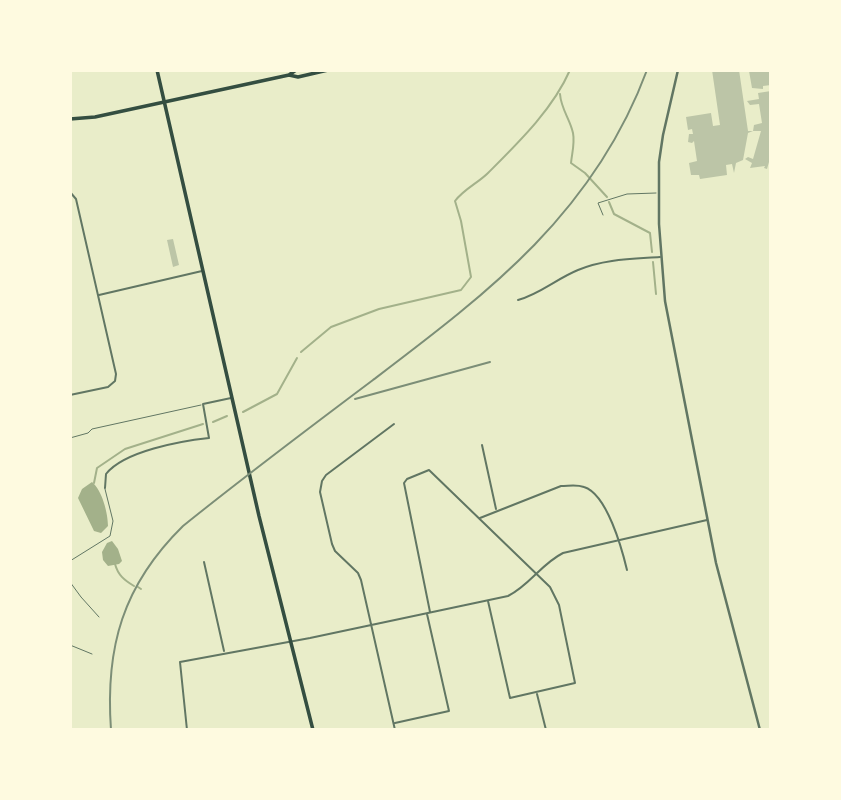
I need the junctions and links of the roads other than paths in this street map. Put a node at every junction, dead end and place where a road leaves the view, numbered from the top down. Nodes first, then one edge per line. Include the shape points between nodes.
1 (157, 70) edge
2 (296, 70) edge
3 (328, 70) edge
4 (678, 70) edge
5 (289, 75) junction
6 (165, 102) junction
7 (70, 119) edge
8 (70, 192) edge
9 (658, 193) junction
10 (603, 215) dead end
11 (661, 257) junction
12 (203, 271) junction
13 (98, 295) junction
14 (518, 300) dead end
15 (70, 395) edge
16 (232, 398) junction
17 (203, 404) junction
18 (394, 424) dead end
19 (70, 438) edge
20 (482, 445) dead end
21 (105, 488) joint
22 (496, 510) junction
23 (480, 518) junction
24 (707, 520) junction
25 (620, 540) junction
26 (70, 561) edge
27 (204, 562) dead end
28 (627, 570) dead end
29 (536, 574) junction
30 (70, 582) edge
31 (488, 600) junction
32 (428, 612) junction
33 (99, 617) dead end
34 (371, 625) junction
35 (290, 641) junction
36 (70, 645) edge
37 (225, 652) junction
38 (92, 654) dead end
39 (537, 692) junction
40 (394, 723) junction
41 (187, 730) edge
42 (313, 730) edge
43 (395, 730) edge
44 (546, 730) edge
45 (760, 730) edge

1 - 6 main road
2 - 5 main road
3 - 5 main road
4 - 9 street via 662,141
5 - 6 main road
6 - 7 main road
6 - 12 main road
8 - 13 street via 76,199
9 - 10 lane via 627,194 598,203
9 - 11 street
11 - 14 street via 594,264
11 - 24 street via 669,327
12 - 13 street
12 - 16 main road
13 - 15 street via 115,382
16 - 17 street
16 - 35 main road
17 - 19 lane
17 - 21 street via 209,438 129,459 106,474
18 - 34 street via 326,475 320,486 332,544 358,573
20 - 22 street
21 - 26 lane via 113,521 110,536
22 - 23 street
22 - 25 street via 561,486 586,487
23 - 29 street
23 - 32 street via 429,470 405,480
24 - 25 street
24 - 45 street
25 - 28 street
25 - 29 street via 563,553
27 - 37 street
29 - 31 street via 518,591
29 - 39 street via 559,605 575,683
30 - 33 lane
31 - 32 street
31 - 39 street via 510,698
32 - 34 street
32 - 40 street via 449,711
34 - 35 street
34 - 40 street
35 - 37 street
35 - 42 main road
36 - 38 lane
37 - 41 street via 180,662
39 - 44 street
40 - 43 street

